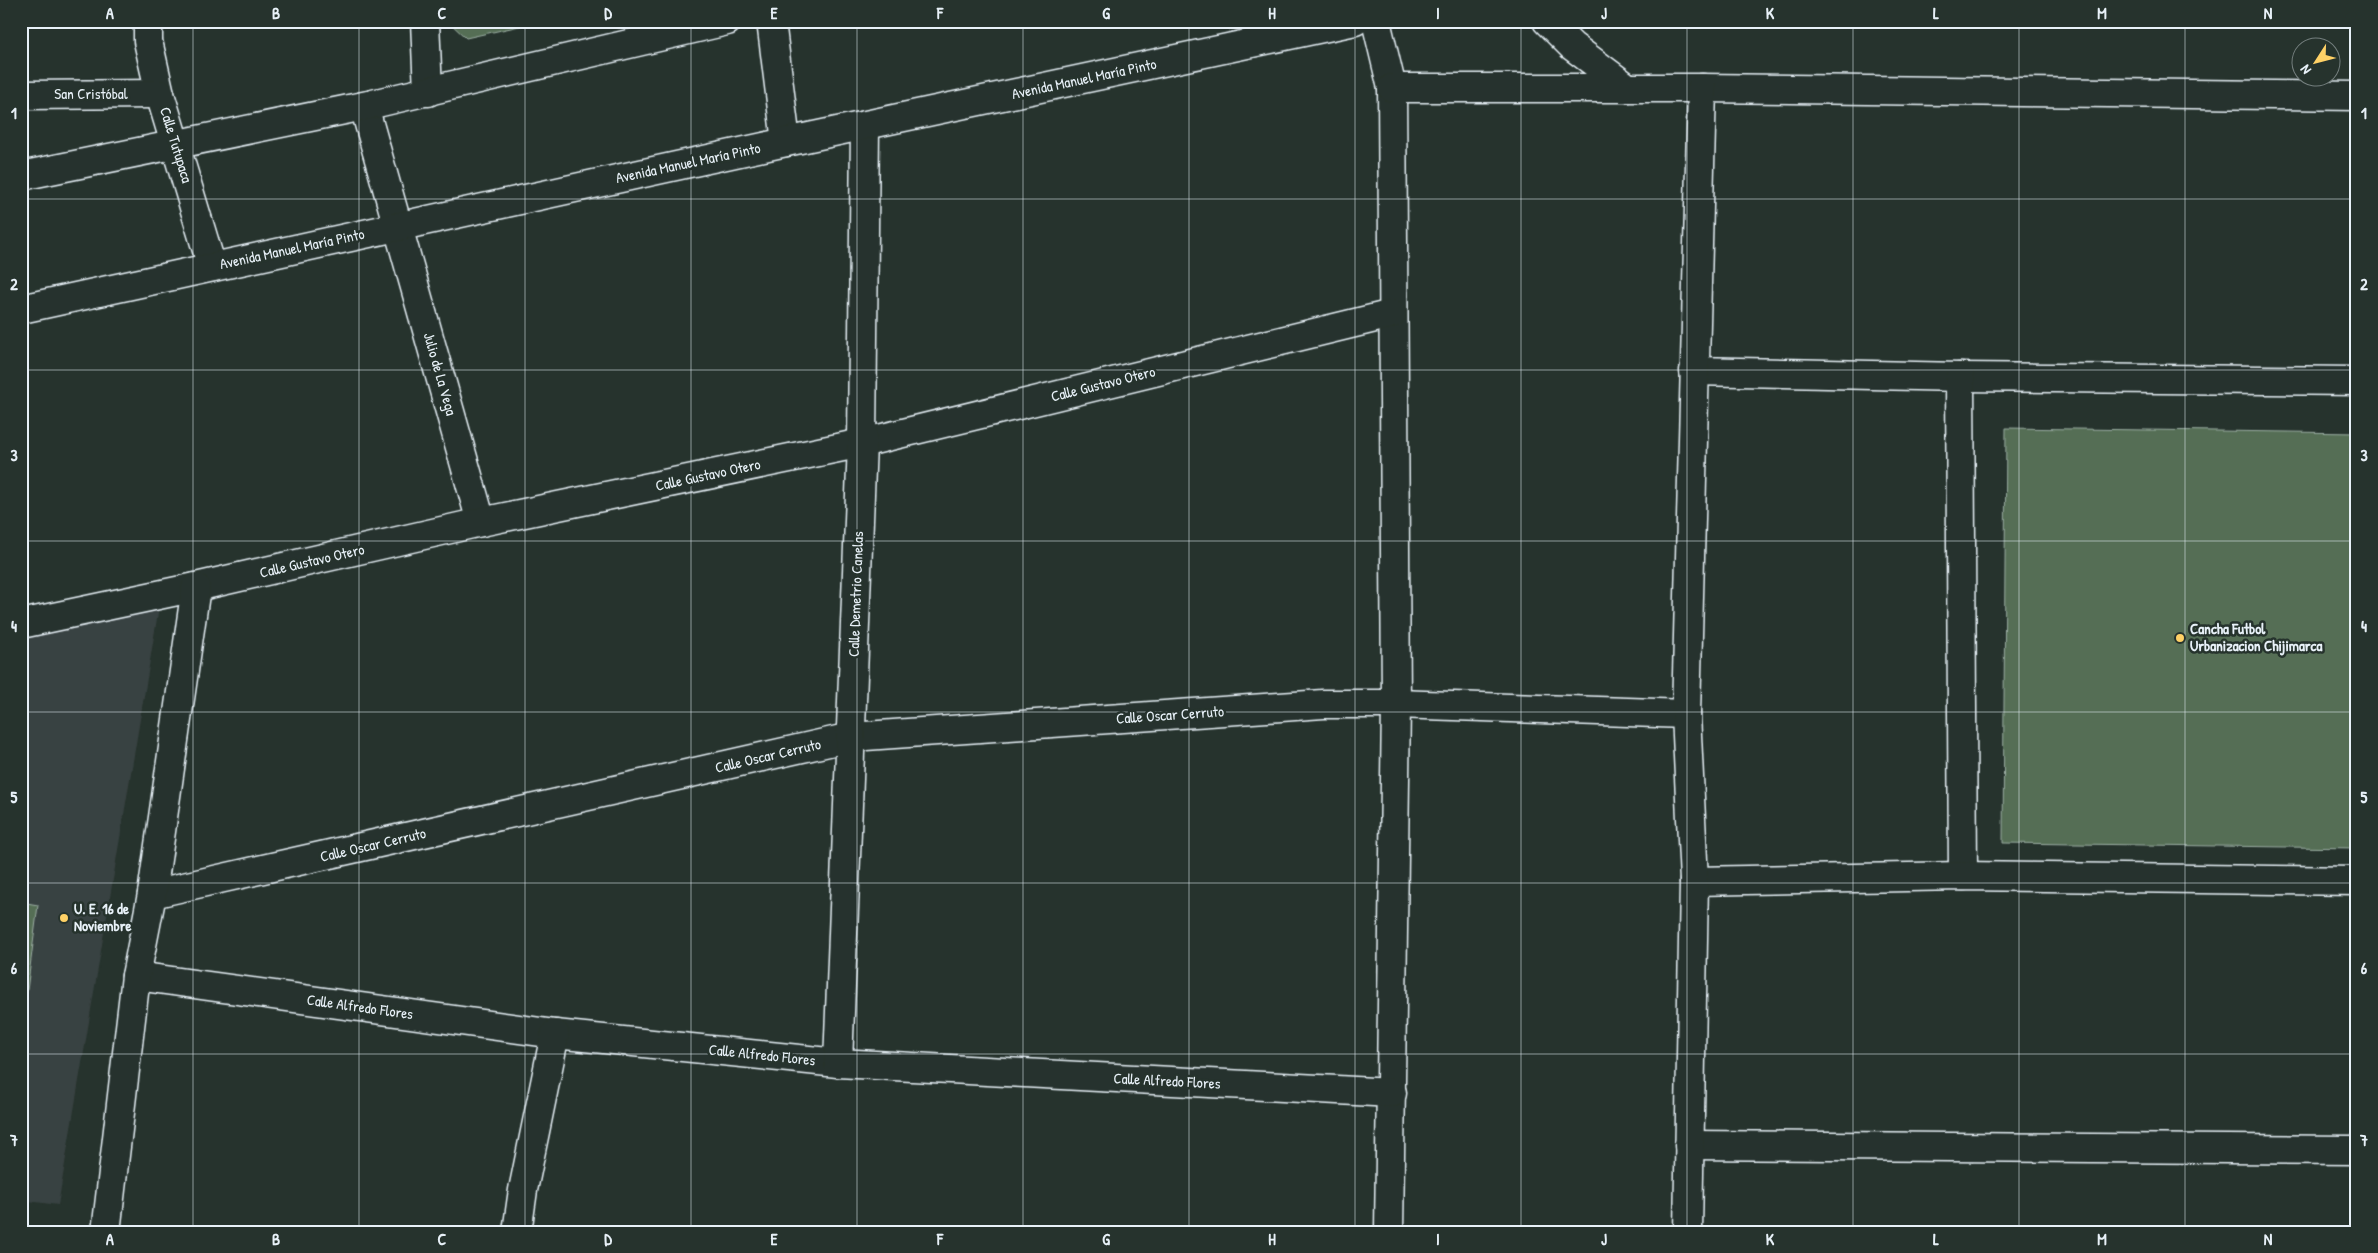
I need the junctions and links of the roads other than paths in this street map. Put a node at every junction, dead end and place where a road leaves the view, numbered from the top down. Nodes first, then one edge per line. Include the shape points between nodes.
1 (148, 21) edge
2 (425, 21) edge
3 (727, 21) edge
4 (770, 21) edge
5 (1355, 21) edge
6 (1376, 21) edge
7 (1547, 21) edge
8 (1392, 88) junction
9 (1628, 88) junction
10 (1702, 88) junction
11 (428, 92) junction
12 (21, 94) edge
13 (160, 94) junction
14 (2357, 96) edge
15 (364, 106) junction
16 (865, 126) junction
17 (786, 142) junction
18 (176, 143) junction
19 (21, 176) edge
20 (398, 226) junction
21 (212, 267) junction
22 (21, 309) edge
23 (1392, 314) junction
24 (1694, 371) junction
25 (1960, 377) junction
26 (2357, 381) edge
27 (862, 443) junction
28 (481, 522) junction
29 (196, 587) junction
30 (21, 624) edge
31 (1396, 704) junction
32 (1686, 714) junction
33 (851, 737) junction
34 (1963, 876) junction
35 (1694, 881) junction
36 (2357, 881) edge
37 (152, 894) junction
38 (136, 976) junction
39 (555, 1034) junction
40 (838, 1063) junction
41 (1392, 1093) junction
42 (1689, 1145) junction
43 (2357, 1150) edge
44 (106, 1232) edge
45 (517, 1232) edge
46 (1389, 1232) edge
47 (1688, 1232) edge

1 - 13 street, Calle Tutupaca via 148,41
2 - 11 street
3 - 11 street
4 - 17 street
5 - 16 street, Avenida Manuel María Pinto
6 - 8 street
7 - 9 street via 1572,46
8 - 9 street
8 - 23 street
9 - 10 street
10 - 14 street
10 - 24 street
11 - 15 street
12 - 13 street, San Cristóbal
13 - 18 street, Calle Tutupaca
15 - 18 street
15 - 20 street, Julio de La Vega
16 - 17 street, Avenida Manuel María Pinto
16 - 27 street, Calle Demetrio Canelas
17 - 20 street, Avenida Manuel María Pinto
18 - 19 street
18 - 21 street, Calle Tutupaca
20 - 21 street, Avenida Manuel María Pinto
20 - 28 street, Julio de La Vega
21 - 22 street, Avenida Manuel María Pinto
23 - 27 street, Calle Gustavo Otero
23 - 31 street
24 - 25 street
24 - 32 street
25 - 26 street
25 - 34 street
27 - 28 street, Calle Gustavo Otero
27 - 33 street, Calle Demetrio Canelas
28 - 29 street, Calle Gustavo Otero
29 - 30 street, Calle Gustavo Otero
29 - 37 street
31 - 32 street, Calle Oscar Cerruto
31 - 33 street, Calle Oscar Cerruto via 1323,704
31 - 41 street
32 - 35 street
33 - 37 street, Calle Oscar Cerruto
33 - 40 street, Calle Demetrio Canelas
34 - 35 street
34 - 36 street
35 - 42 street
37 - 38 street
38 - 39 street, Calle Alfredo Flores
38 - 44 street
39 - 40 street, Calle Alfredo Flores
39 - 45 street
40 - 41 street, Calle Alfredo Flores
41 - 46 street
42 - 43 street
42 - 47 street

